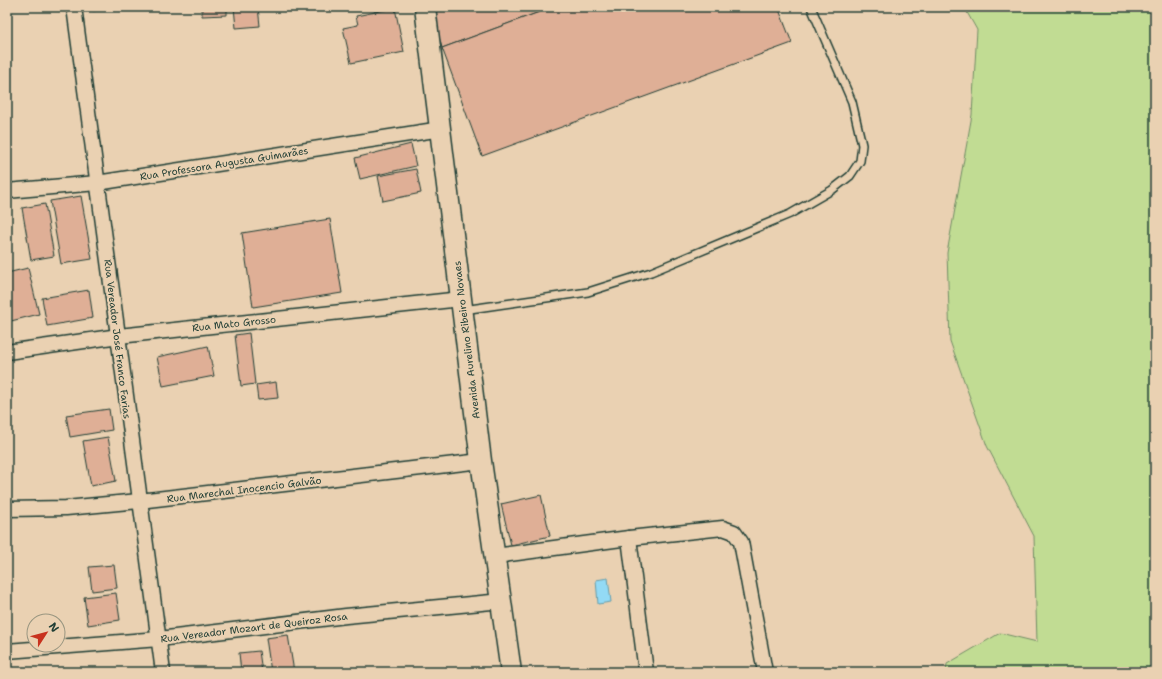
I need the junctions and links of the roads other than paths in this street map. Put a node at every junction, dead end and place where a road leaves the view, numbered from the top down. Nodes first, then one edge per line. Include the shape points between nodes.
1 (74, 7) edge
2 (425, 7) edge
3 (811, 7) edge
4 (441, 129) junction
5 (97, 183) junction
6 (7, 191) edge
7 (462, 304) junction
8 (119, 336) junction
9 (7, 352) edge
10 (481, 461) junction
11 (139, 501) junction
12 (7, 509) edge
13 (629, 538) junction
14 (495, 556) junction
15 (502, 601) junction
16 (159, 639) junction
17 (7, 651) edge
18 (163, 672) edge
19 (511, 672) edge
20 (646, 672) edge
21 (765, 672) edge

1 - 5 street, Rua Vereador José Franco Farias
2 - 4 street, Avenida Aurelino Ribeiro Novaes
3 - 7 lane via 852,102 862,145 860,161 850,176 832,190 790,214 651,272 588,292
4 - 5 street, Rua Professora Augusta Guimarães
4 - 7 street, Avenida Aurelino Ribeiro Novaes
5 - 6 street, Rua Professora Augusta Guimarães
5 - 8 street, Rua Vereador José Franco Farias
7 - 8 street, Rua Mato Grosso
7 - 10 street, Avenida Aurelino Ribeiro Novaes
8 - 9 street, Rua Mato Grosso
8 - 11 street, Rua Vereador José Franco Farias
10 - 11 street, Rua Marechal Inocencio Galvão
10 - 14 street, Avenida Aurelino Ribeiro Novaes
11 - 12 street, Rua Marechal Inocencio Galvão via 66,508
11 - 16 street, Rua Vereador José Franco Farias
13 - 14 street
13 - 20 street
13 - 21 street via 723,528 734,532 741,542
14 - 15 street, Avenida Aurelino Ribeiro Novaes
15 - 16 street, Rua Vereador Mozart de Queiroz Rosa via 346,616
15 - 19 street, Avenida Aurelino Ribeiro Novaes
16 - 17 street, Rua Vereador Mozart de Queiroz Rosa
16 - 18 street, Rua Vereador José Franco Farias

